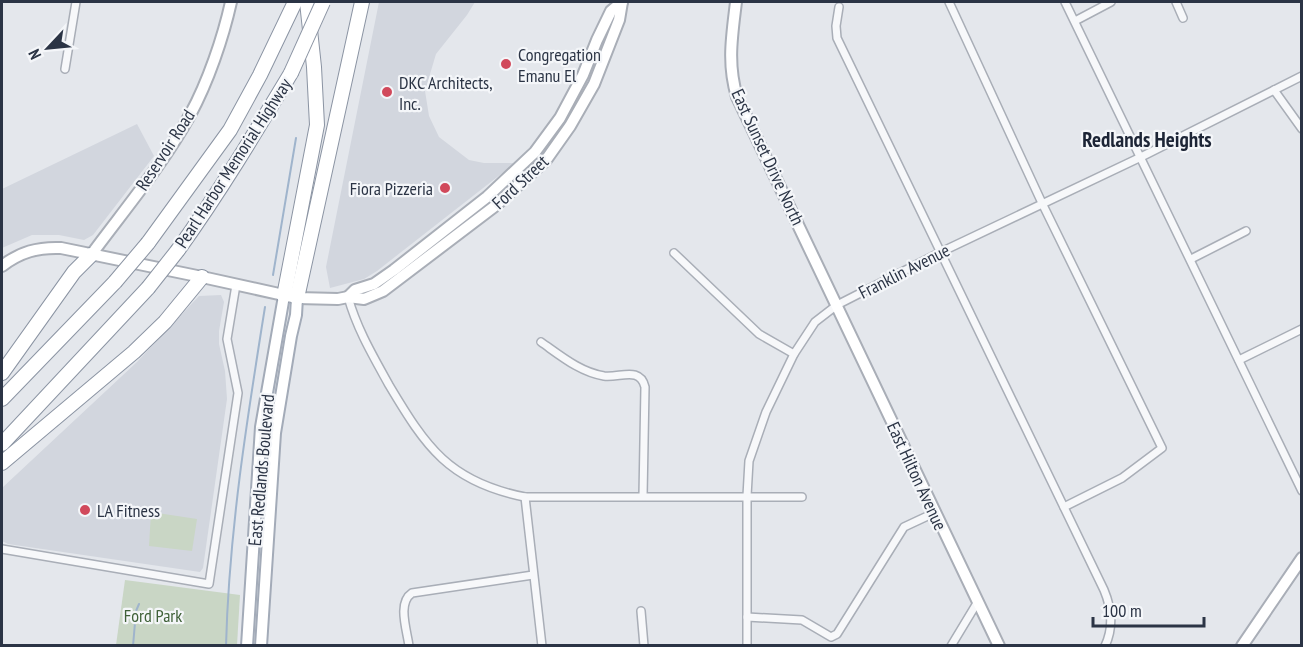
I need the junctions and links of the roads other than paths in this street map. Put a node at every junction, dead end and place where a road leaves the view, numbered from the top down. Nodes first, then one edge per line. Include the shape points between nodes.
1 (76, 2) edge
2 (231, 2) edge
3 (295, 2) edge
4 (307, 2) edge
5 (323, 2) edge
6 (362, 2) edge
7 (622, 2) edge
8 (736, 2) edge
9 (949, 2) edge
10 (1065, 2) edge
11 (1110, 2) edge
12 (1176, 2) edge
13 (839, 7) dead end
14 (1183, 18) dead end
15 (1075, 21) junction
16 (65, 69) dead end
17 (1302, 76) edge
18 (1274, 90) junction
19 (1302, 129) edge
20 (1141, 157) junction
21 (487, 197) junction
22 (1042, 203) junction
23 (462, 231) junction
24 (1246, 231) dead end
25 (941, 252) junction
26 (674, 253) dead end
27 (91, 255) junction
28 (1191, 259) junction
29 (2, 266) edge
30 (202, 277) junction
31 (236, 285) junction
32 (291, 297) junction
33 (348, 297) junction
34 (837, 304) junction
35 (1302, 329) edge
36 (541, 342) dead end
37 (794, 354) junction
38 (1239, 360) junction
39 (2, 373) edge
40 (2, 399) edge
41 (2, 444) edge
42 (2, 463) edge
43 (1302, 491) edge
44 (644, 496) junction
45 (747, 496) junction
46 (525, 497) junction
47 (802, 497) dead end
48 (1064, 507) junction
49 (934, 513) junction
50 (2, 549) edge
51 (1302, 558) edge
52 (533, 575) junction
53 (977, 603) junction
54 (641, 611) dead end
55 (747, 617) junction
56 (247, 645) edge
57 (261, 645) edge
58 (409, 645) edge
59 (542, 645) edge
60 (644, 645) edge
61 (747, 645) edge
62 (951, 645) edge
63 (999, 645) edge
64 (1105, 645) edge
65 (1242, 645) edge

1 - 16 street
2 - 27 street, Reservoir Road via 223,38 191,114
3 - 40 highway, Pearl Harbor Memorial Highway, bridge via 230,130 148,243
4 - 32 highway via 316,125
5 - 41 highway, Pearl Harbor Memorial Highway, bridge via 291,73 248,146 178,250 148,288
6 - 32 highway
7 - 21 street, Ford Street via 611,11 584,75 560,118 536,152
7 - 23 street, Ford Street via 594,84 570,126 546,160
8 - 34 street, East Sunset Drive North via 730,50 737,97
9 - 22 street
10 - 15 street
11 - 15 street
12 - 14 street
13 - 25 street via 837,38
15 - 20 street
17 - 18 street, Franklin Avenue
18 - 19 street
18 - 20 street, Franklin Avenue
20 - 22 street, Franklin Avenue
20 - 28 street
21 - 23 street via 486,205 464,222
21 - 33 street, Ford Street via 394,270
22 - 25 street, Franklin Avenue
22 - 48 street via 1162,448 1122,478
23 - 33 street, Ford Street via 383,291 364,299
24 - 28 street
25 - 34 street, Franklin Avenue
25 - 48 street
26 - 37 street via 759,334
27 - 29 street, Ford Street via 45,247 27,251
27 - 30 street, Ford Street
27 - 39 highway via 74,272
28 - 38 street
30 - 31 street, Ford Street
30 - 42 highway via 134,352
31 - 32 street, Ford Street
31 - 50 street via 226,339 238,393 209,584
32 - 33 street, Ford Street
32 - 56 street, East Redlands Boulevard via 261,427
32 - 57 street, East Redlands Boulevard via 296,315 274,433
33 - 46 street via 366,345 420,436 455,471 490,489
34 - 37 street, Franklin Avenue via 815,322
34 - 49 street, East Hilton Avenue
35 - 38 street
36 - 44 street via 583,370 606,376 633,374 644,380
37 - 45 street, Franklin Avenue via 766,412 749,461
38 - 43 street
44 - 45 street
44 - 46 street
45 - 47 street
45 - 55 street, Franklin Avenue
46 - 52 street
48 - 64 street via 1108,600 1112,619
49 - 53 street, East Hilton Avenue
49 - 55 street via 904,527 837,634 825,635 802,620
51 - 65 street
52 - 58 street via 412,593 404,605
52 - 59 street
53 - 62 street
53 - 63 street, East Hilton Avenue
54 - 60 street
55 - 61 street, Franklin Avenue

